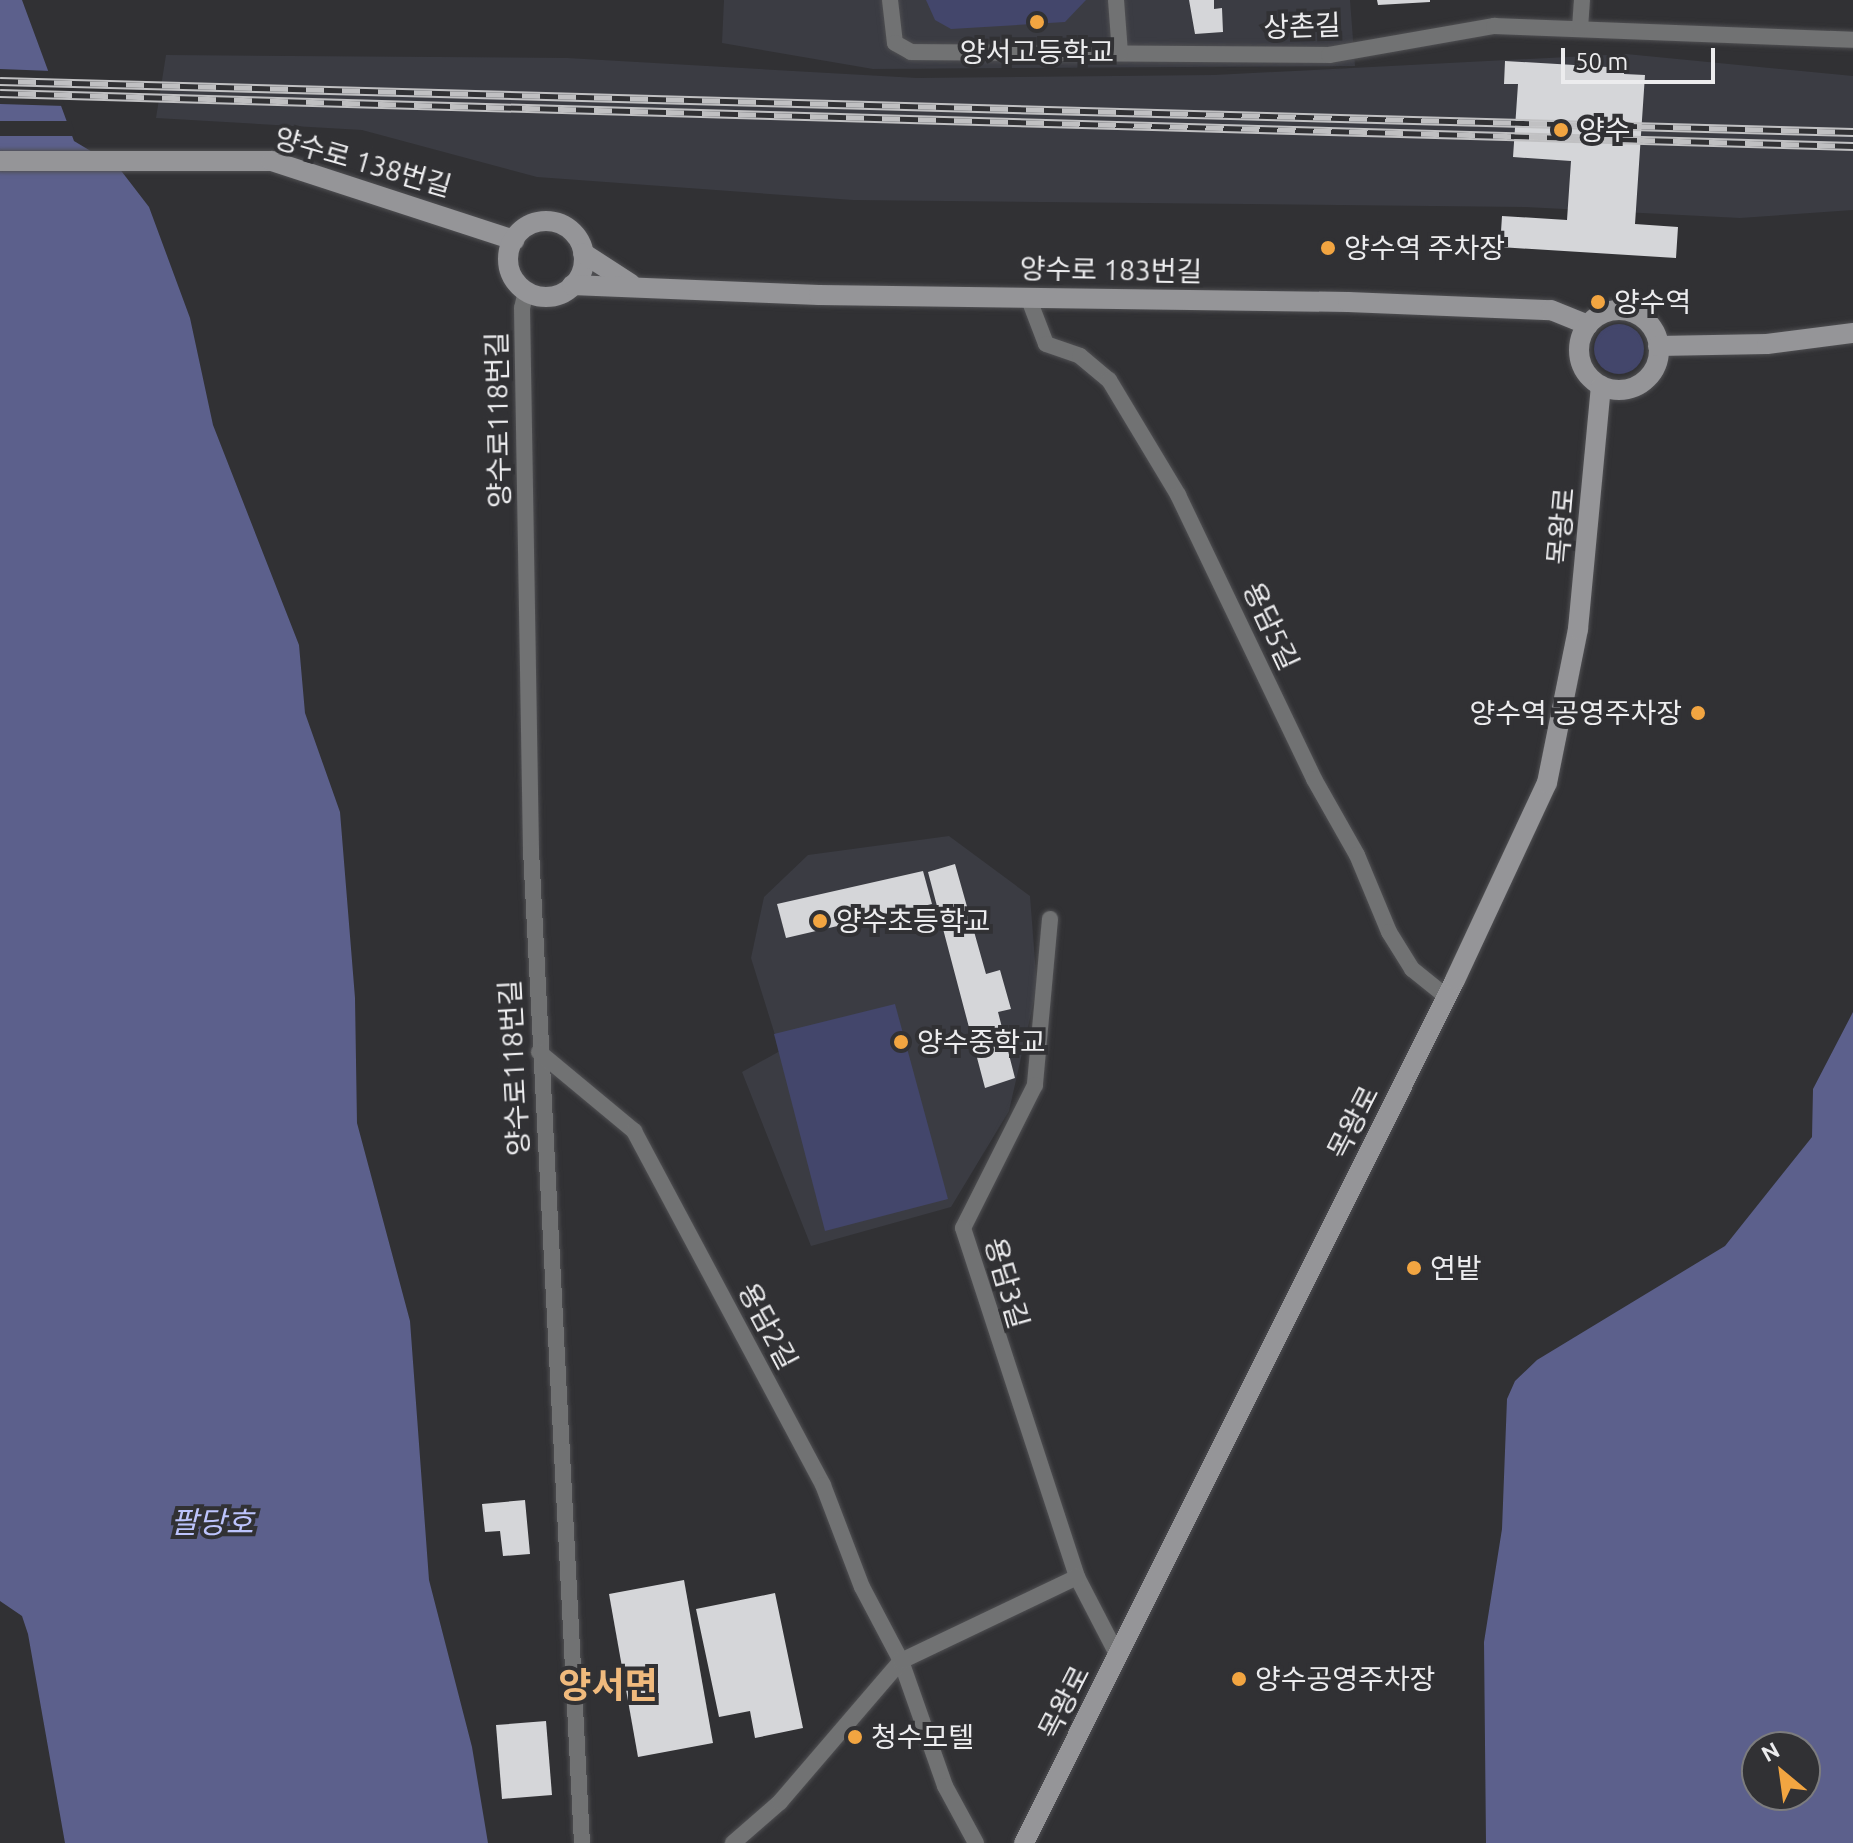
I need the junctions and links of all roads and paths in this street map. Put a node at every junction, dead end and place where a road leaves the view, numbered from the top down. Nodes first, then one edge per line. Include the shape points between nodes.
1 (890, 0) edge
2 (1116, 0) edge
3 (1582, 0) edge
4 (1580, 28) junction
5 (1853, 40) edge
6 (1120, 53) junction
7 (0, 161) edge
8 (514, 240) junction
9 (583, 253) junction
10 (631, 284) junction
11 (572, 285) junction
12 (526, 291) junction
13 (1028, 297) junction
14 (1588, 325) junction
15 (1853, 333) edge
16 (1658, 346) junction
17 (1601, 386) junction
18 (1050, 919) dead end
19 (1447, 997) junction
20 (539, 1052) junction
21 (1077, 1577) junction
22 (1118, 1656) junction
23 (901, 1661) junction
24 (582, 1843) edge
25 (733, 1843) edge
26 (976, 1843) edge
27 (1024, 1843) edge

1 - 6 street, 상촌길 via 895,43 911,52
2 - 6 street
3 - 4 street
4 - 5 street, 상촌길
4 - 6 street, 상촌길 via 1479,27 1329,55
7 - 8 street, 양수로 138번길 via 272,161
8 - 9 street, 양수로 183번길 via 531,225 555,222 575,235
8 - 12 street via 509,266
9 - 10 street, 양수로 183번길
9 - 11 street via 582,270
10 - 11 street, 양수로 183번길
10 - 13 street, 양수로 183번길 via 819,295
11 - 12 street, 양수로 183번길 via 544,297
12 - 20 street, 양수로118번길 via 522,308
13 - 14 street, 양수로 183번길 via 1551,310
13 - 19 street, 용담5길 via 1046,344 1080,356 1109,380 1170,482 1314,779 1357,855 1389,932 1412,969
14 - 16 street via 1603,313 1630,311 1651,326
14 - 17 street via 1579,355 1590,378
15 - 16 street via 1767,344
16 - 17 street via 1656,365 1639,384
17 - 19 street, 목왕로 via 1578,629 1547,783
18 - 21 street, 용담3길 via 1035,1085 963,1228
19 - 22 street, 목왕로
20 - 23 street, 용담2길 via 634,1131 823,1485 862,1587
20 - 24 street, 양수로118번길
21 - 22 street, 용담3길
21 - 23 street
22 - 27 street, 목왕로
23 - 25 street via 780,1802
23 - 26 street, 용담2길 via 945,1786

